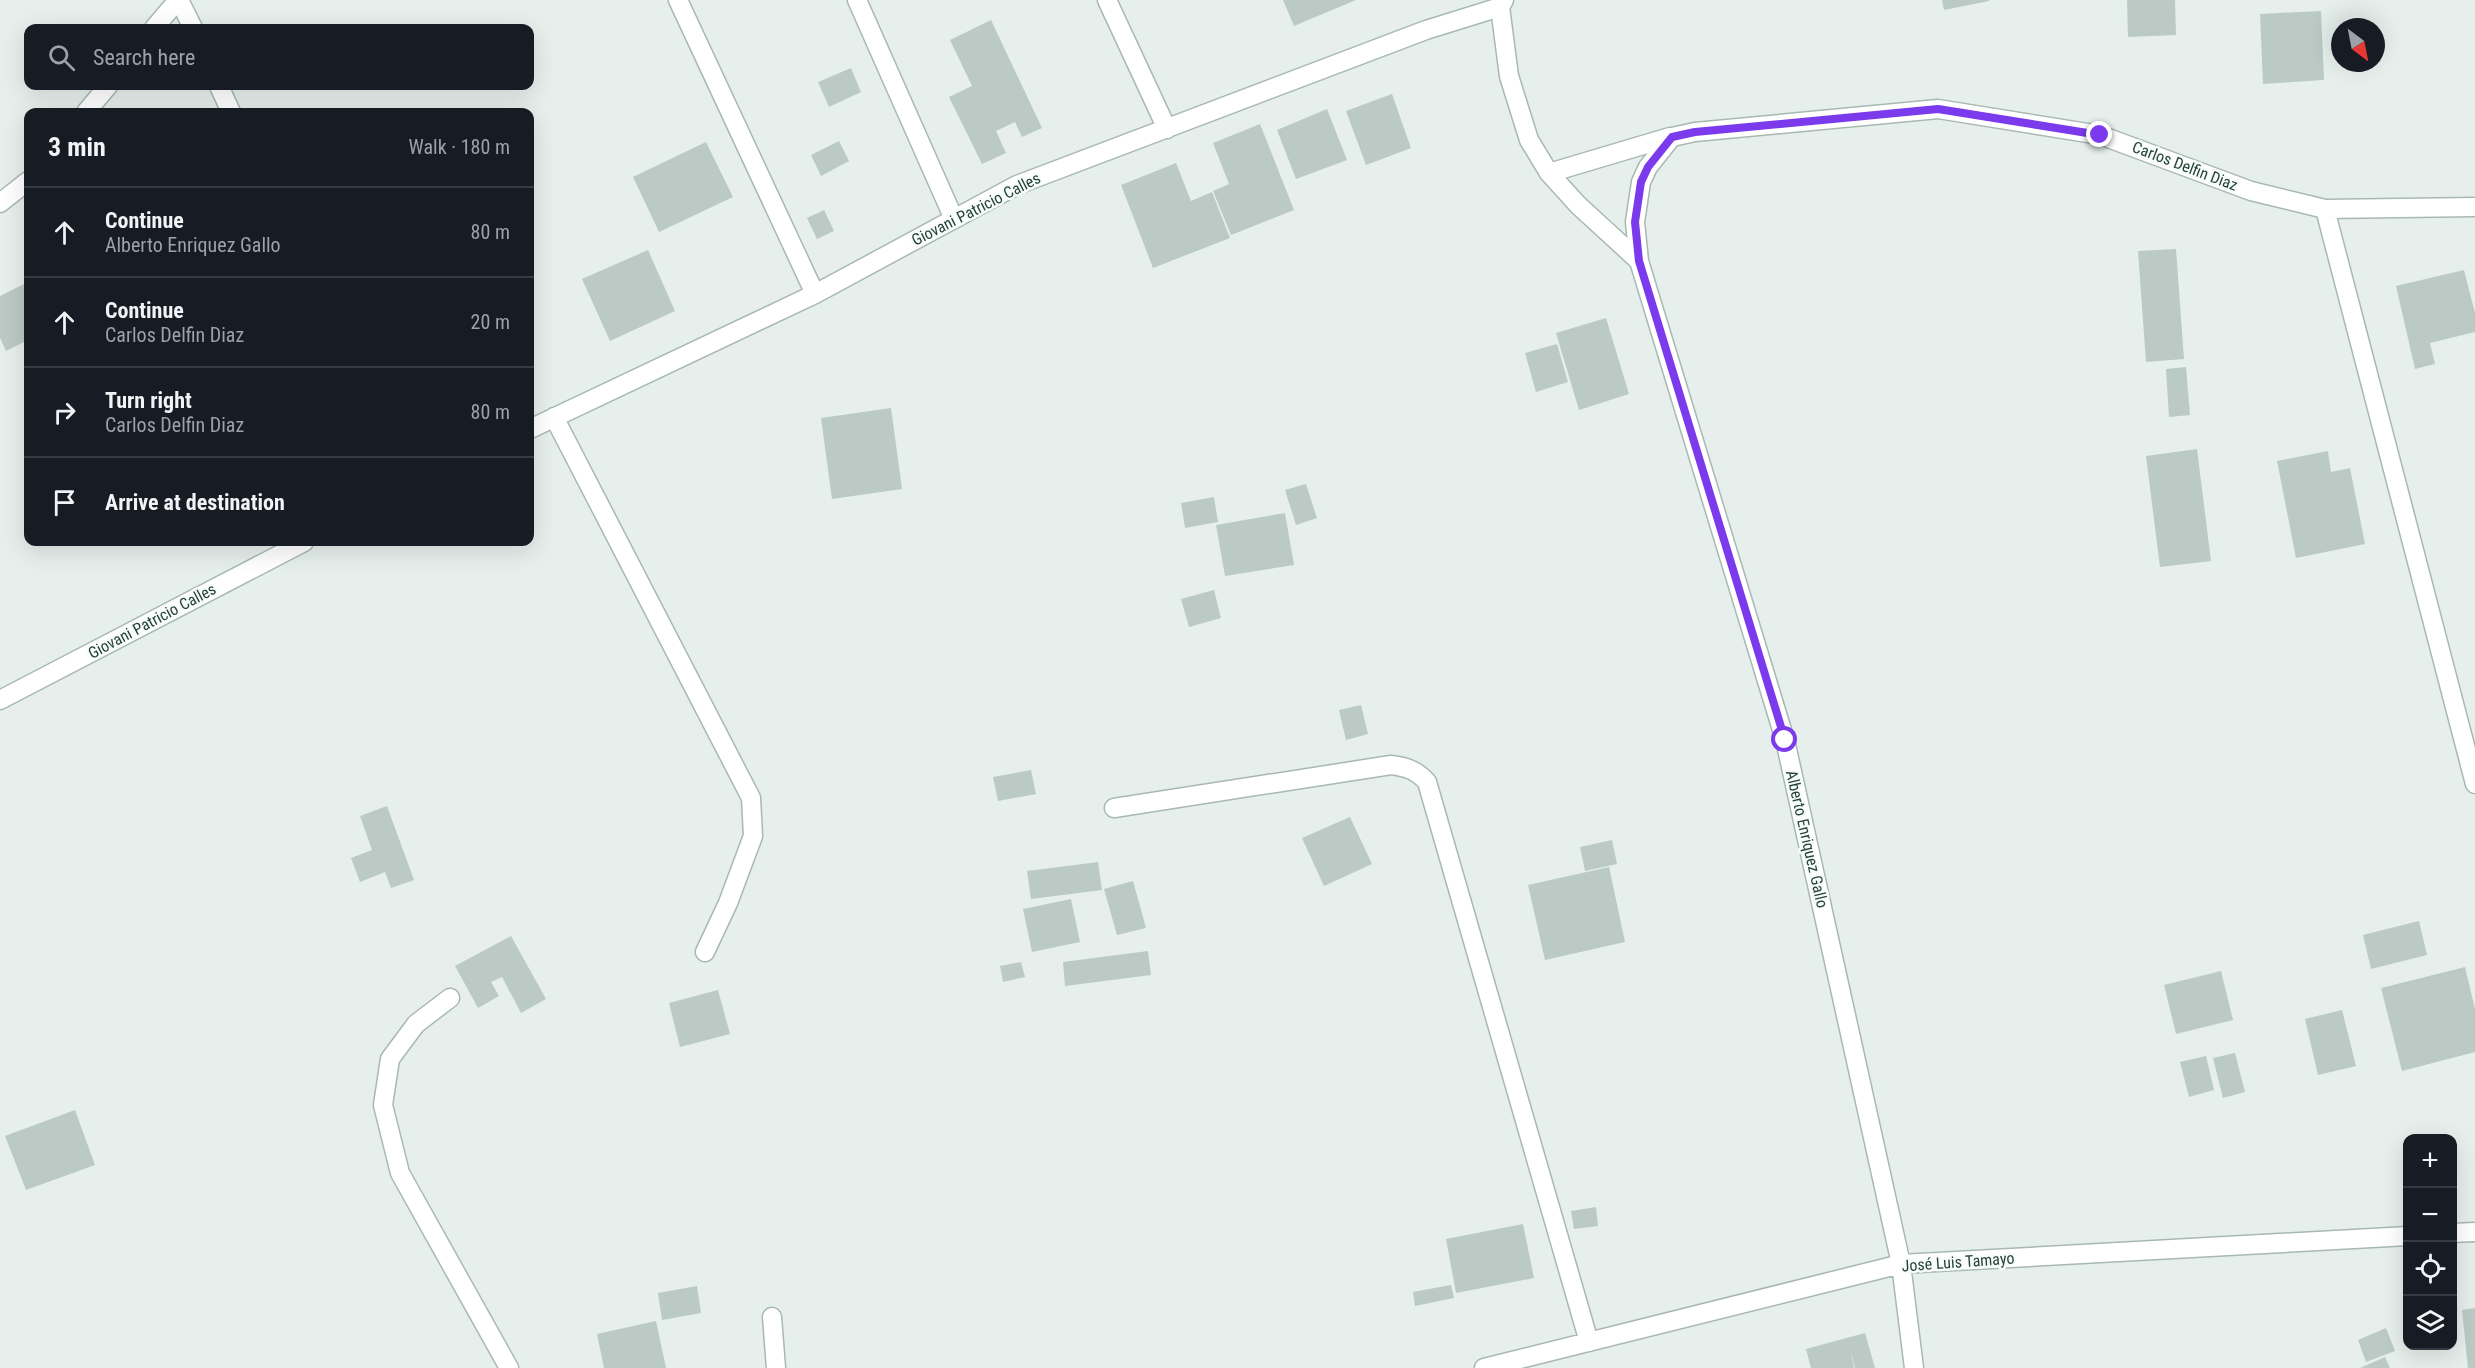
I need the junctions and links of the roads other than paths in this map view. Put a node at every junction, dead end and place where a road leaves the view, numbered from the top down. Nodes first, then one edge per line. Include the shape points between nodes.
1 (179, 0) edge
2 (678, 0) edge
3 (857, 0) edge
4 (1107, 0) edge
5 (1502, 3) edge
6 (158, 24) edge
7 (191, 24) edge
8 (105, 90) edge
9 (221, 90) edge
10 (89, 108) edge
11 (229, 108) edge
12 (1167, 129) junction
13 (1672, 137) junction
14 (1549, 173) junction
15 (24, 184) edge
16 (0, 203) edge
17 (2475, 207) edge
18 (2325, 209) junction
19 (954, 219) junction
20 (1639, 261) junction
21 (815, 294) junction
22 (554, 417) junction
23 (534, 427) edge
24 (296, 546) edge
25 (0, 700) edge
26 (2475, 784) edge
27 (1114, 808) dead end
28 (705, 952) dead end
29 (450, 998) dead end
30 (2475, 1232) edge
31 (2457, 1233) edge
32 (2403, 1236) edge
33 (1901, 1264) junction
34 (772, 1317) dead end
35 (1589, 1342) junction
36 (1537, 1362) edge
37 (509, 1368) edge
38 (776, 1368) edge
39 (1484, 1368) edge
40 (1914, 1368) edge

1 - 6 street
1 - 7 street
2 - 21 street
3 - 19 street
4 - 12 street
5 - 12 street, Giovani Patricio Calles
5 - 14 street via 1509,76 1528,140
8 - 10 street
9 - 11 street
12 - 19 street, Giovani Patricio Calles via 1017,185
13 - 14 street, Carlos Delfin Diaz
13 - 18 street, Carlos Delfin Diaz via 1938,109 2100,135 2250,191
13 - 20 street via 1641,182 1635,222
14 - 20 street via 1578,206
15 - 16 street
17 - 18 street, Carlos Delfin Diaz
18 - 26 street
19 - 21 street, Giovani Patricio Calles
20 - 33 street, Alberto Enriquez Gallo via 1785,740
21 - 22 street, Giovani Patricio Calles
22 - 23 street, Giovani Patricio Calles
22 - 28 street via 751,798 753,836 729,903
24 - 25 street, Giovani Patricio Calles
27 - 35 street via 1391,765 1410,768 1427,782
29 - 37 street via 416,1024 390,1059 383,1105 400,1173
30 - 31 street
32 - 33 street, José Luis Tamayo
33 - 35 street, José Luis Tamayo
33 - 40 street, Alberto Enriquez Gallo
34 - 38 street
35 - 36 street, José Luis Tamayo
36 - 39 street, José Luis Tamayo

